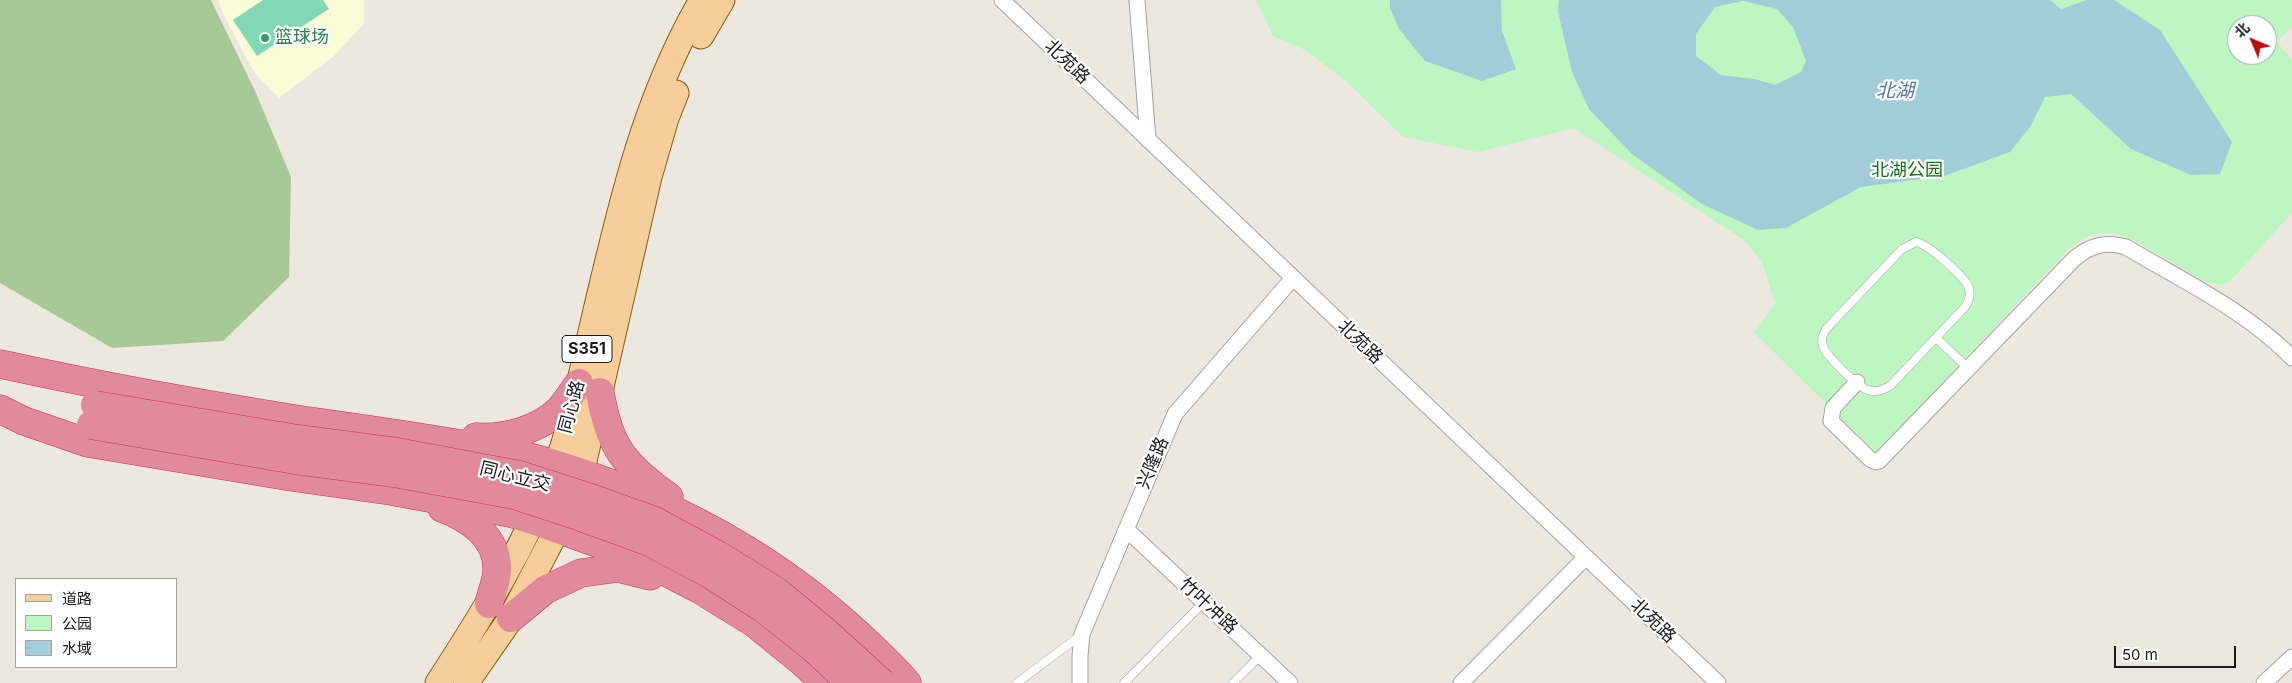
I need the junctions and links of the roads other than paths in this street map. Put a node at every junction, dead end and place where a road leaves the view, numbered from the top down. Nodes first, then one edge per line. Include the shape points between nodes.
1 (702, 0) edge
2 (722, 0) edge
3 (1002, 0) edge
4 (1137, 0) edge
5 (1148, 140) junction
6 (1294, 278) junction
7 (1936, 338) junction
8 (2292, 358) edge
9 (0, 364) edge
10 (1969, 369) junction
11 (0, 372) edge
12 (1856, 382) junction
13 (590, 387) junction
14 (0, 398) edge
15 (0, 410) edge
16 (93, 415) junction
17 (400, 433) junction
18 (569, 470) junction
19 (391, 491) junction
20 (545, 524) junction
21 (1126, 529) junction
22 (728, 538) junction
23 (1586, 557) junction
24 (698, 589) junction
25 (1204, 602) junction
26 (500, 611) junction
27 (1082, 634) junction
28 (1261, 655) junction
29 (2292, 657) edge
30 (438, 683) edge
31 (466, 683) edge
32 (825, 683) edge
33 (851, 683) edge
34 (882, 683) edge
35 (907, 683) edge
36 (1017, 683) edge
37 (1080, 683) edge
38 (1124, 683) edge
39 (1233, 683) edge
40 (1290, 683) edge
41 (1461, 683) edge
42 (1718, 683) edge
43 (2264, 683) edge

1 - 13 main road, 同心路 / S351 via 680,38 650,112 631,171
2 - 13 main road, 同心路 / S351 via 695,46 666,118
3 - 5 street, 北苑路
4 - 5 street
5 - 6 street, 北苑路
6 - 21 street, 兴隆路 via 1175,414
6 - 23 street, 北苑路
7 - 10 lane
7 - 12 lane via 1885,389 1867,390
7 - 12 lane via 1965,307 1969,289 1926,245 1911,243 1824,332 1825,351
8 - 10 street via 2236,313 2126,247 2108,244 2090,248 2074,259
9 - 17 highway via 98,386
10 - 12 street via 1876,462 1831,421 1832,408
11 - 16 highway
13 - 17 highway via 535,426 511,435 482,438
13 - 18 main road, 同心路 / S351
13 - 22 highway via 621,455 640,476
14 - 16 highway
15 - 19 highway via 88,443
16 - 33 highway, 同心立交, bridge via 295,460 394,473 505,494 581,517 646,541 708,573 764,609
16 - 34 highway, 同心立交, bridge via 397,452 520,475 588,497 655,522 718,555 776,591
17 - 18 highway via 525,456
18 - 20 main road, 同心路 / S351
18 - 22 highway via 663,504
19 - 20 highway via 510,513
19 - 26 highway via 450,511 486,535 494,552
20 - 24 highway via 639,558
20 - 26 main road, 同心路 / S351
21 - 25 street, 竹叶冲路
21 - 27 street, 兴隆路
22 - 35 highway via 788,576 832,611
23 - 41 street
23 - 42 street, 北苑路
24 - 26 highway via 618,568 581,573
24 - 32 highway via 754,623
25 - 28 street, 竹叶冲路
25 - 38 lane
26 - 30 main road, 同心路 / S351
26 - 31 main road, 同心路 / S351
27 - 36 lane
27 - 37 street, 兴隆路
28 - 39 lane
28 - 40 street, 竹叶冲路
29 - 43 street

